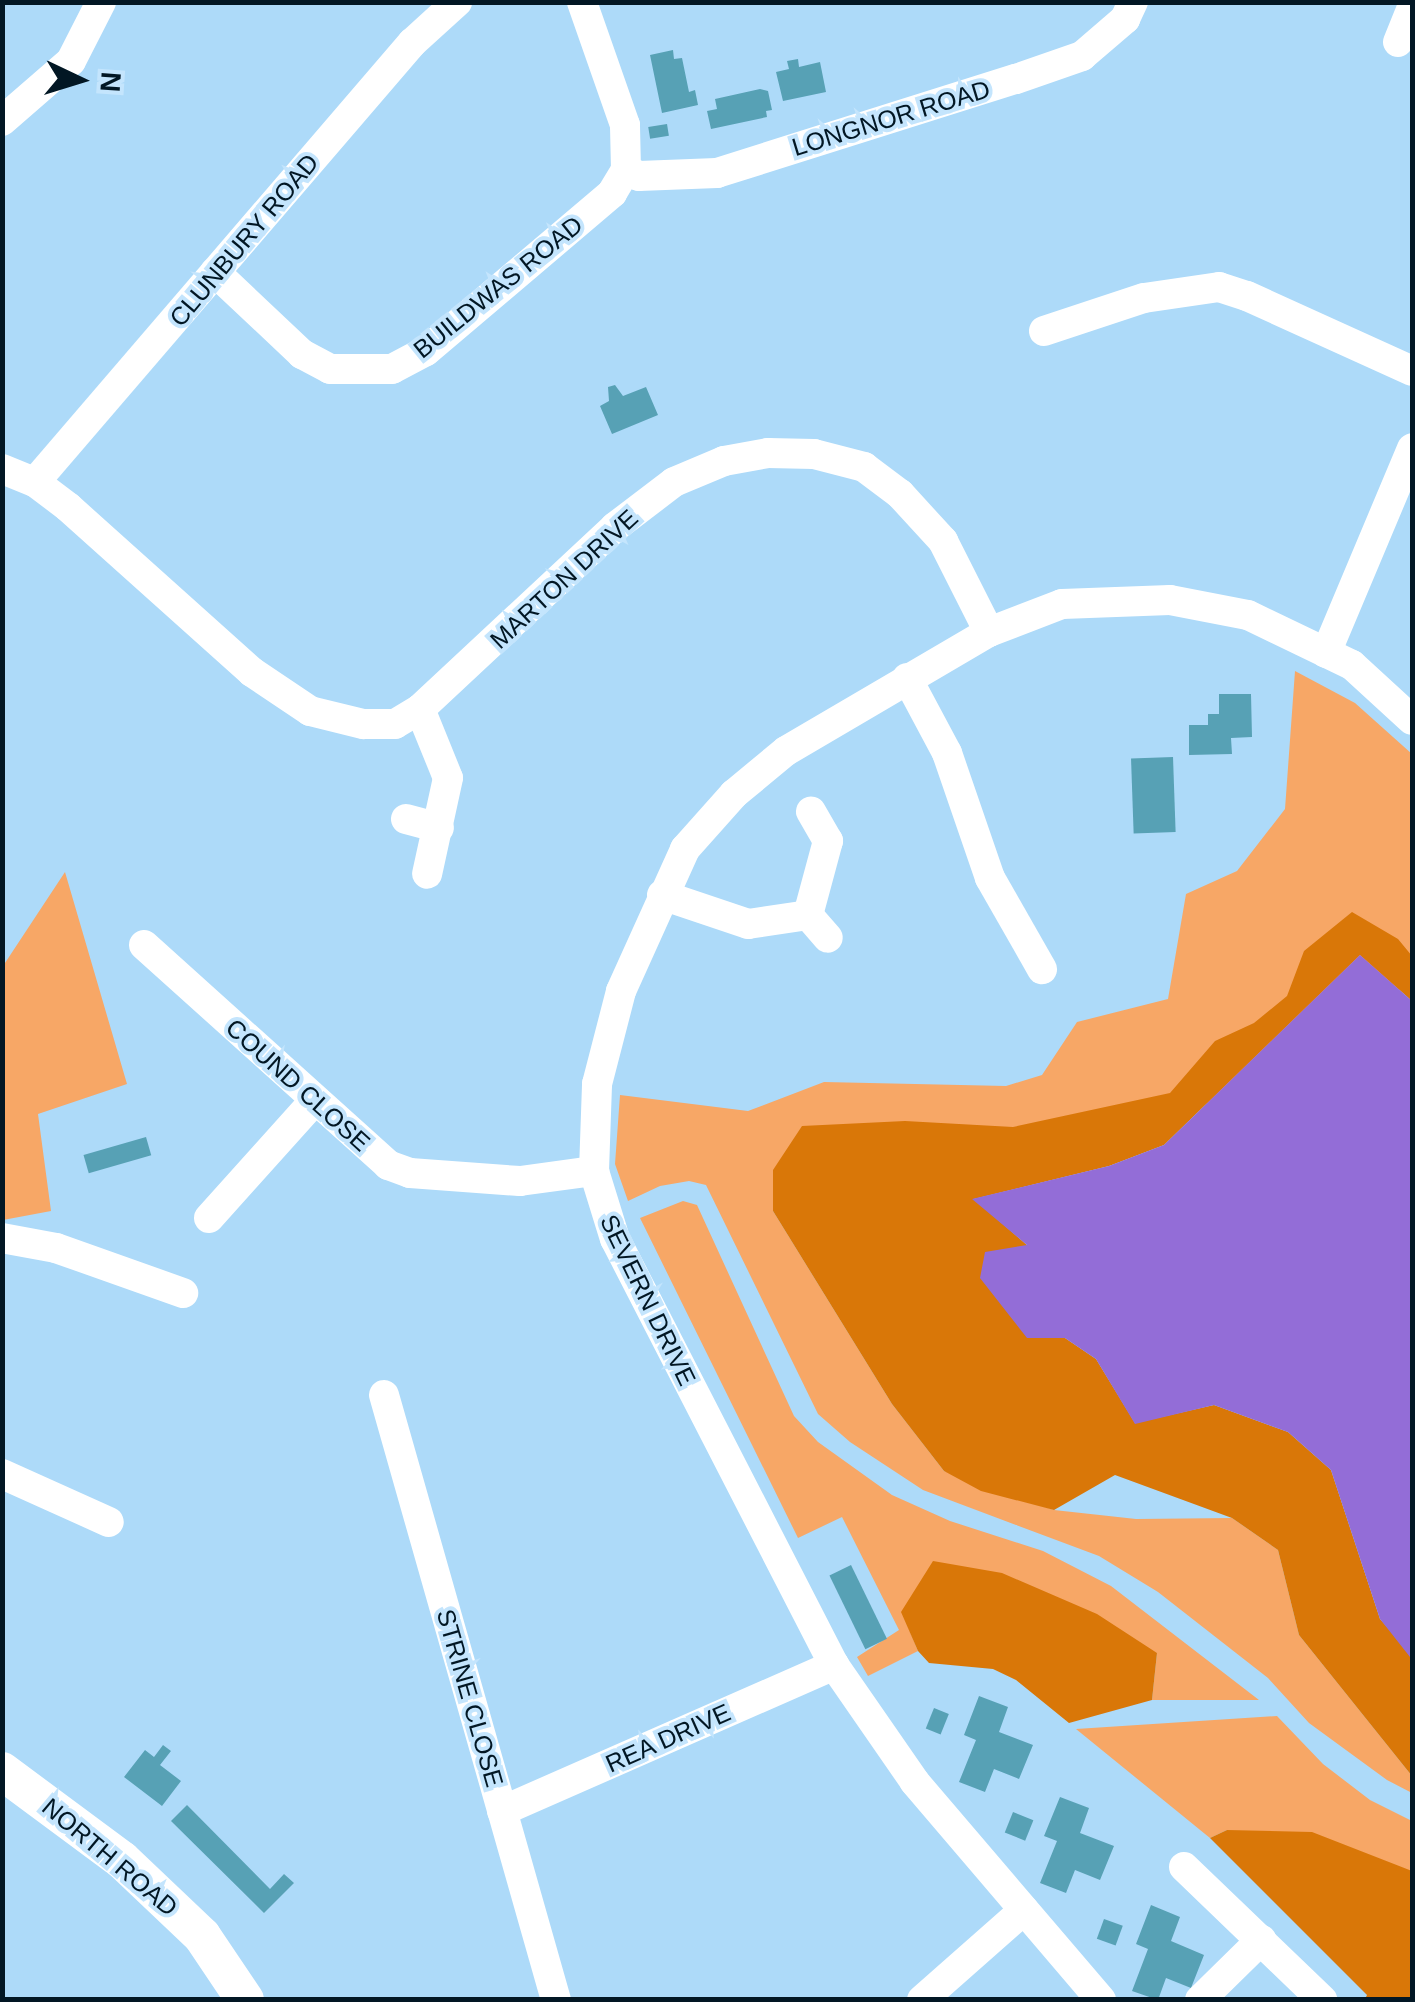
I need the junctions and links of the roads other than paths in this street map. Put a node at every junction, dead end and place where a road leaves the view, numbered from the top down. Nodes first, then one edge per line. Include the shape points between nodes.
1 (101, 2) edge
2 (456, 2) edge
3 (582, 2) edge
4 (1133, 2) edge
5 (1412, 7) edge
6 (1398, 42) dead end
7 (2, 120) edge
8 (626, 170) junction
9 (215, 272) junction
10 (1044, 331) dead end
11 (1412, 371) edge
12 (1412, 448) edge
13 (2, 469) edge
14 (35, 482) junction
15 (989, 632) junction
16 (1326, 653) junction
17 (907, 678) junction
18 (420, 710) junction
19 (1412, 720) edge
20 (810, 811) dead end
21 (406, 819) dead end
22 (439, 828) junction
23 (427, 874) dead end
24 (662, 895) junction
25 (144, 945) dead end
26 (1042, 969) dead end
27 (314, 1102) junction
28 (594, 1171) junction
29 (209, 1218) dead end
30 (2, 1238) edge
31 (183, 1293) dead end
32 (384, 1395) dead end
33 (2, 1474) edge
34 (109, 1522) dead end
35 (834, 1665) junction
36 (2, 1771) edge
37 (502, 1812) junction
38 (1184, 1867) dead end
39 (1024, 1910) junction
40 (1261, 1940) junction
41 (245, 2000) edge
42 (556, 2000) edge
43 (922, 2000) edge
44 (1102, 2000) edge
45 (1200, 2000) edge
46 (1322, 2000) edge

1 - 7 street via 70,61
2 - 9 street, CLUNBURY ROAD via 412,43
3 - 8 street via 625,125
4 - 8 street, LONGNOR ROAD via 1125,19 1082,56 1016,79 717,173 639,176
5 - 6 street
8 - 9 street, BUILDWAS ROAD via 612,194 426,351 392,369 330,369 302,354
9 - 14 street, CLUNBURY ROAD
10 - 11 street via 1144,298 1219,288
12 - 16 street
13 - 14 street, MARTON DRIVE
14 - 18 street, MARTON DRIVE via 252,672 310,712 395,724
15 - 16 street, SEVERN DRIVE via 1062,604 1170,600 1248,615
15 - 17 street, SEVERN DRIVE
15 - 18 street, MARTON DRIVE via 942,541 900,494 864,467 814,454 768,453 724,461 674,482 615,527
16 - 19 street, SEVERN DRIVE via 1352,665
17 - 24 street, SEVERN DRIVE via 786,751 734,794 685,849
17 - 26 street via 947,754 990,878
18 - 22 street via 448,778
20 - 24 street via 828,841 818,927 748,924
21 - 22 street
22 - 23 street
24 - 28 street, SEVERN DRIVE via 621,991 597,1084
25 - 27 street, COUND CLOSE
27 - 28 street, COUND CLOSE via 388,1164 410,1173 520,1181
27 - 29 street
28 - 35 street, SEVERN DRIVE via 614,1238
30 - 31 street via 56,1248
32 - 37 street, STRINE CLOSE
33 - 34 street
35 - 37 street, REA DRIVE
35 - 39 street, SEVERN DRIVE via 915,1782
36 - 41 street, NORTH ROAD via 122,1860 202,1936
37 - 42 street, STRINE CLOSE
38 - 40 street
39 - 43 street
39 - 44 street, SEVERN DRIVE
40 - 45 street
40 - 46 street

